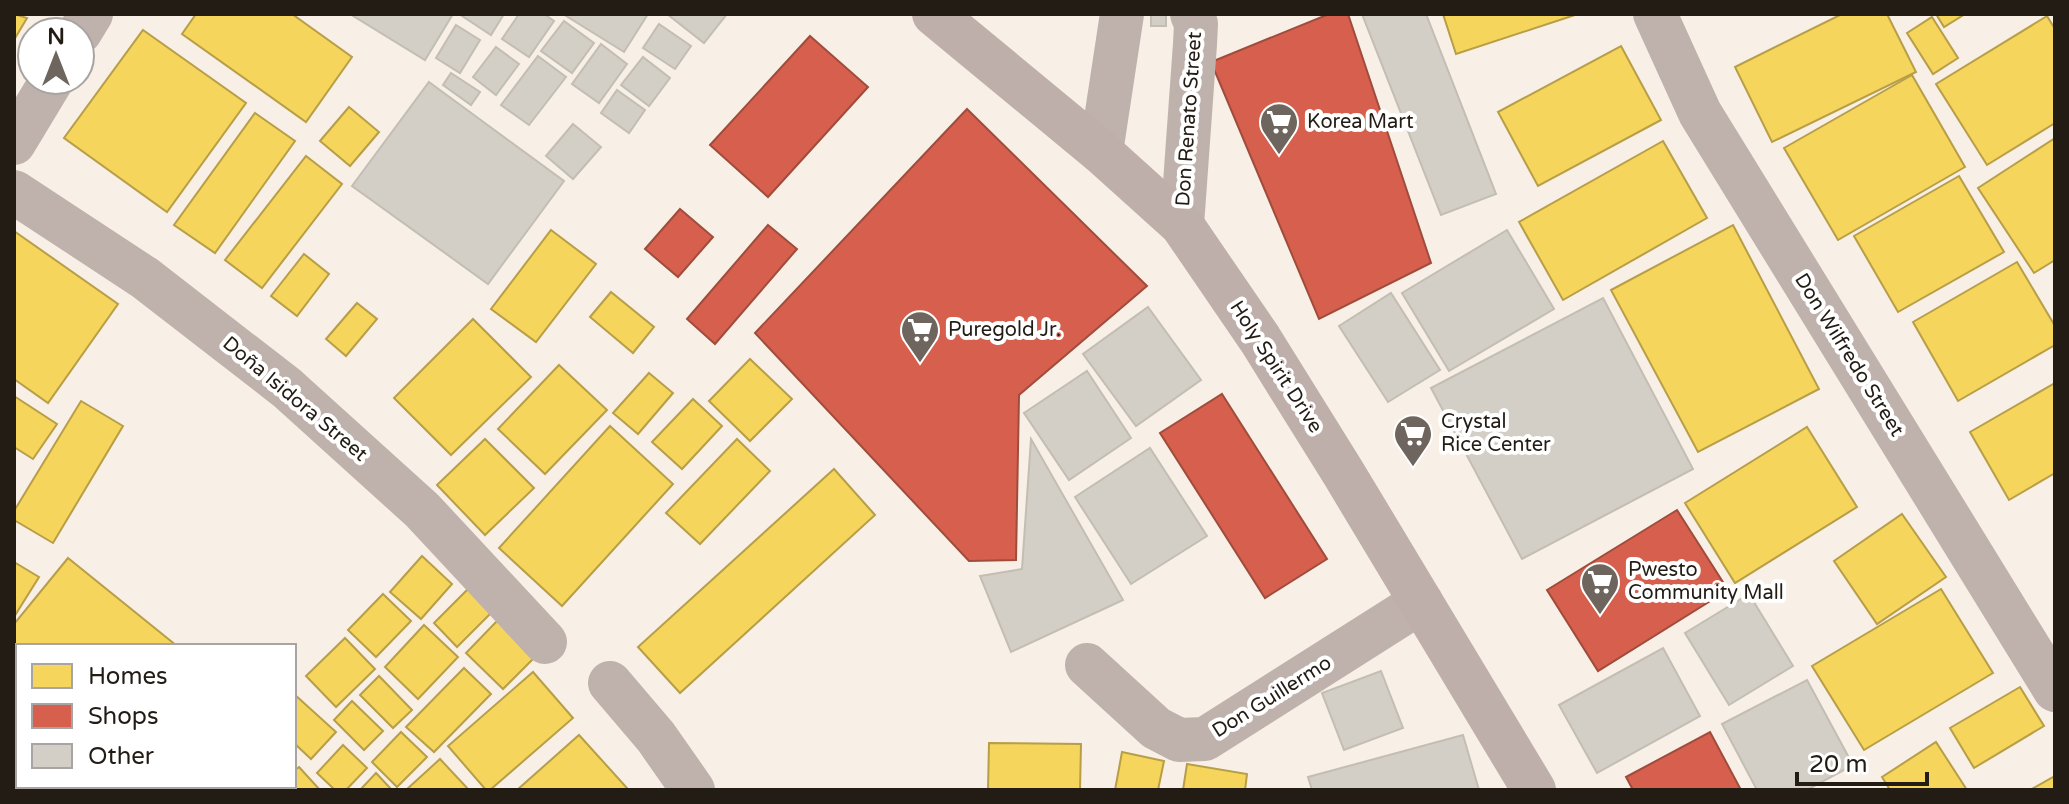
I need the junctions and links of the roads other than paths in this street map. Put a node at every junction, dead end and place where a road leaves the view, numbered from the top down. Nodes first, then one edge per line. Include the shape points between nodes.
1 (934, 14) edge
2 (1122, 14) edge
3 (1192, 14) edge
4 (1655, 14) edge
5 (42, 96) edge
6 (14, 143) edge
7 (1101, 152) junction
8 (14, 192) edge
9 (1182, 225) junction
10 (1421, 602) junction
11 (545, 642) dead end
12 (1087, 665) dead end
13 (610, 683) dead end
14 (2055, 690) edge
15 (693, 790) edge
16 (1534, 790) edge

1 - 7 main road, Holy Spirit Drive
2 - 7 street
3 - 9 street, Don Renato Street via 1196,24
4 - 14 street, Don Wilfredo Street via 1700,113
5 - 6 street
7 - 9 main road, Holy Spirit Drive
8 - 11 street, Doña Isidora Street via 145,278 287,388 422,510
9 - 10 main road, Holy Spirit Drive via 1260,339
10 - 12 street, Don Guillermo via 1205,739 1179,740 1156,728
10 - 16 main road, Holy Spirit Drive
13 - 15 street

